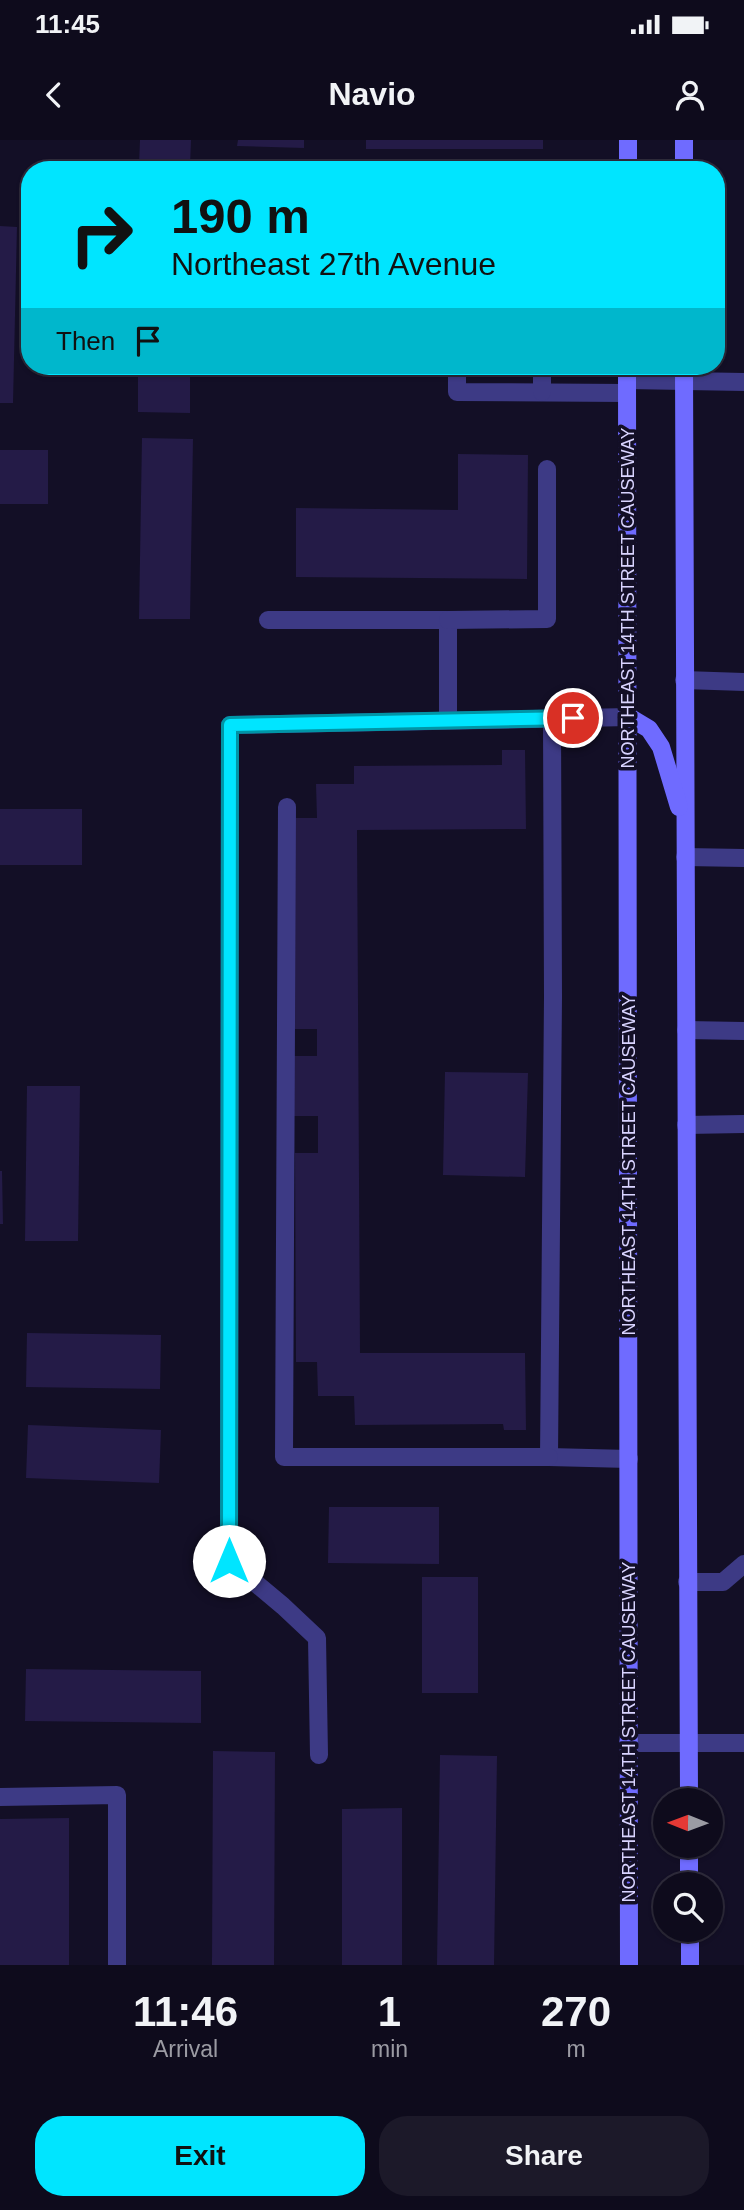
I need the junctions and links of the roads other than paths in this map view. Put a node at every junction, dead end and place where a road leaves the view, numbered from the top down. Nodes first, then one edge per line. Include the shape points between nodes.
1 (628, 140) edge
2 (684, 140) edge
3 (628, 161) edge
4 (684, 161) edge
5 (457, 375) edge
6 (542, 375) edge
7 (668, 375) edge
8 (684, 375) edge
9 (697, 375) edge
10 (627, 380) edge
11 (744, 382) edge
12 (542, 393) junction
13 (547, 469) dead end
14 (268, 620) dead end
15 (447, 620) junction
16 (684, 680) junction
17 (744, 682) edge
18 (629, 717) junction
19 (552, 719) junction
20 (448, 720) junction
21 (287, 807) dead end
22 (685, 827) junction
23 (685, 857) junction
24 (744, 858) edge
25 (686, 1030) junction
26 (744, 1031) edge
27 (744, 1124) edge
28 (686, 1125) junction
29 (549, 1457) junction
30 (629, 1459) junction
31 (744, 1564) edge
32 (687, 1582) junction
33 (628, 1743) junction
34 (744, 1743) edge
35 (688, 1744) junction
36 (319, 1755) dead end
37 (688, 1788) edge
38 (0, 1797) edge
39 (690, 1942) edge
40 (117, 1965) edge
41 (629, 1965) edge
42 (690, 1965) edge

1 - 3 main road
2 - 4 main road
5 - 12 street via 457,392
6 - 12 street
7 - 10 street
8 - 16 main road
9 - 11 street
10 - 12 street
10 - 18 main road, NORTHEAST 14TH STREET CAUSEWAY
13 - 15 street via 547,619
14 - 15 street
15 - 20 street
16 - 17 street
16 - 22 main road
18 - 19 street
18 - 22 main road via 649,729 661,747
18 - 30 main road, NORTHEAST 14TH STREET CAUSEWAY
19 - 20 street
19 - 29 street
20 - 36 street via 230,725 229,1561 317,1638
21 - 29 street via 284,1457
22 - 23 main road
23 - 24 street
23 - 25 main road
25 - 26 street
25 - 28 main road
27 - 28 street
28 - 32 main road
29 - 30 street
30 - 33 main road, NORTHEAST 14TH STREET CAUSEWAY
31 - 32 street via 723,1582
32 - 35 main road
33 - 35 street
33 - 41 main road, NORTHEAST 14TH STREET CAUSEWAY
34 - 35 street
35 - 37 main road
38 - 40 street via 117,1795
39 - 42 main road

